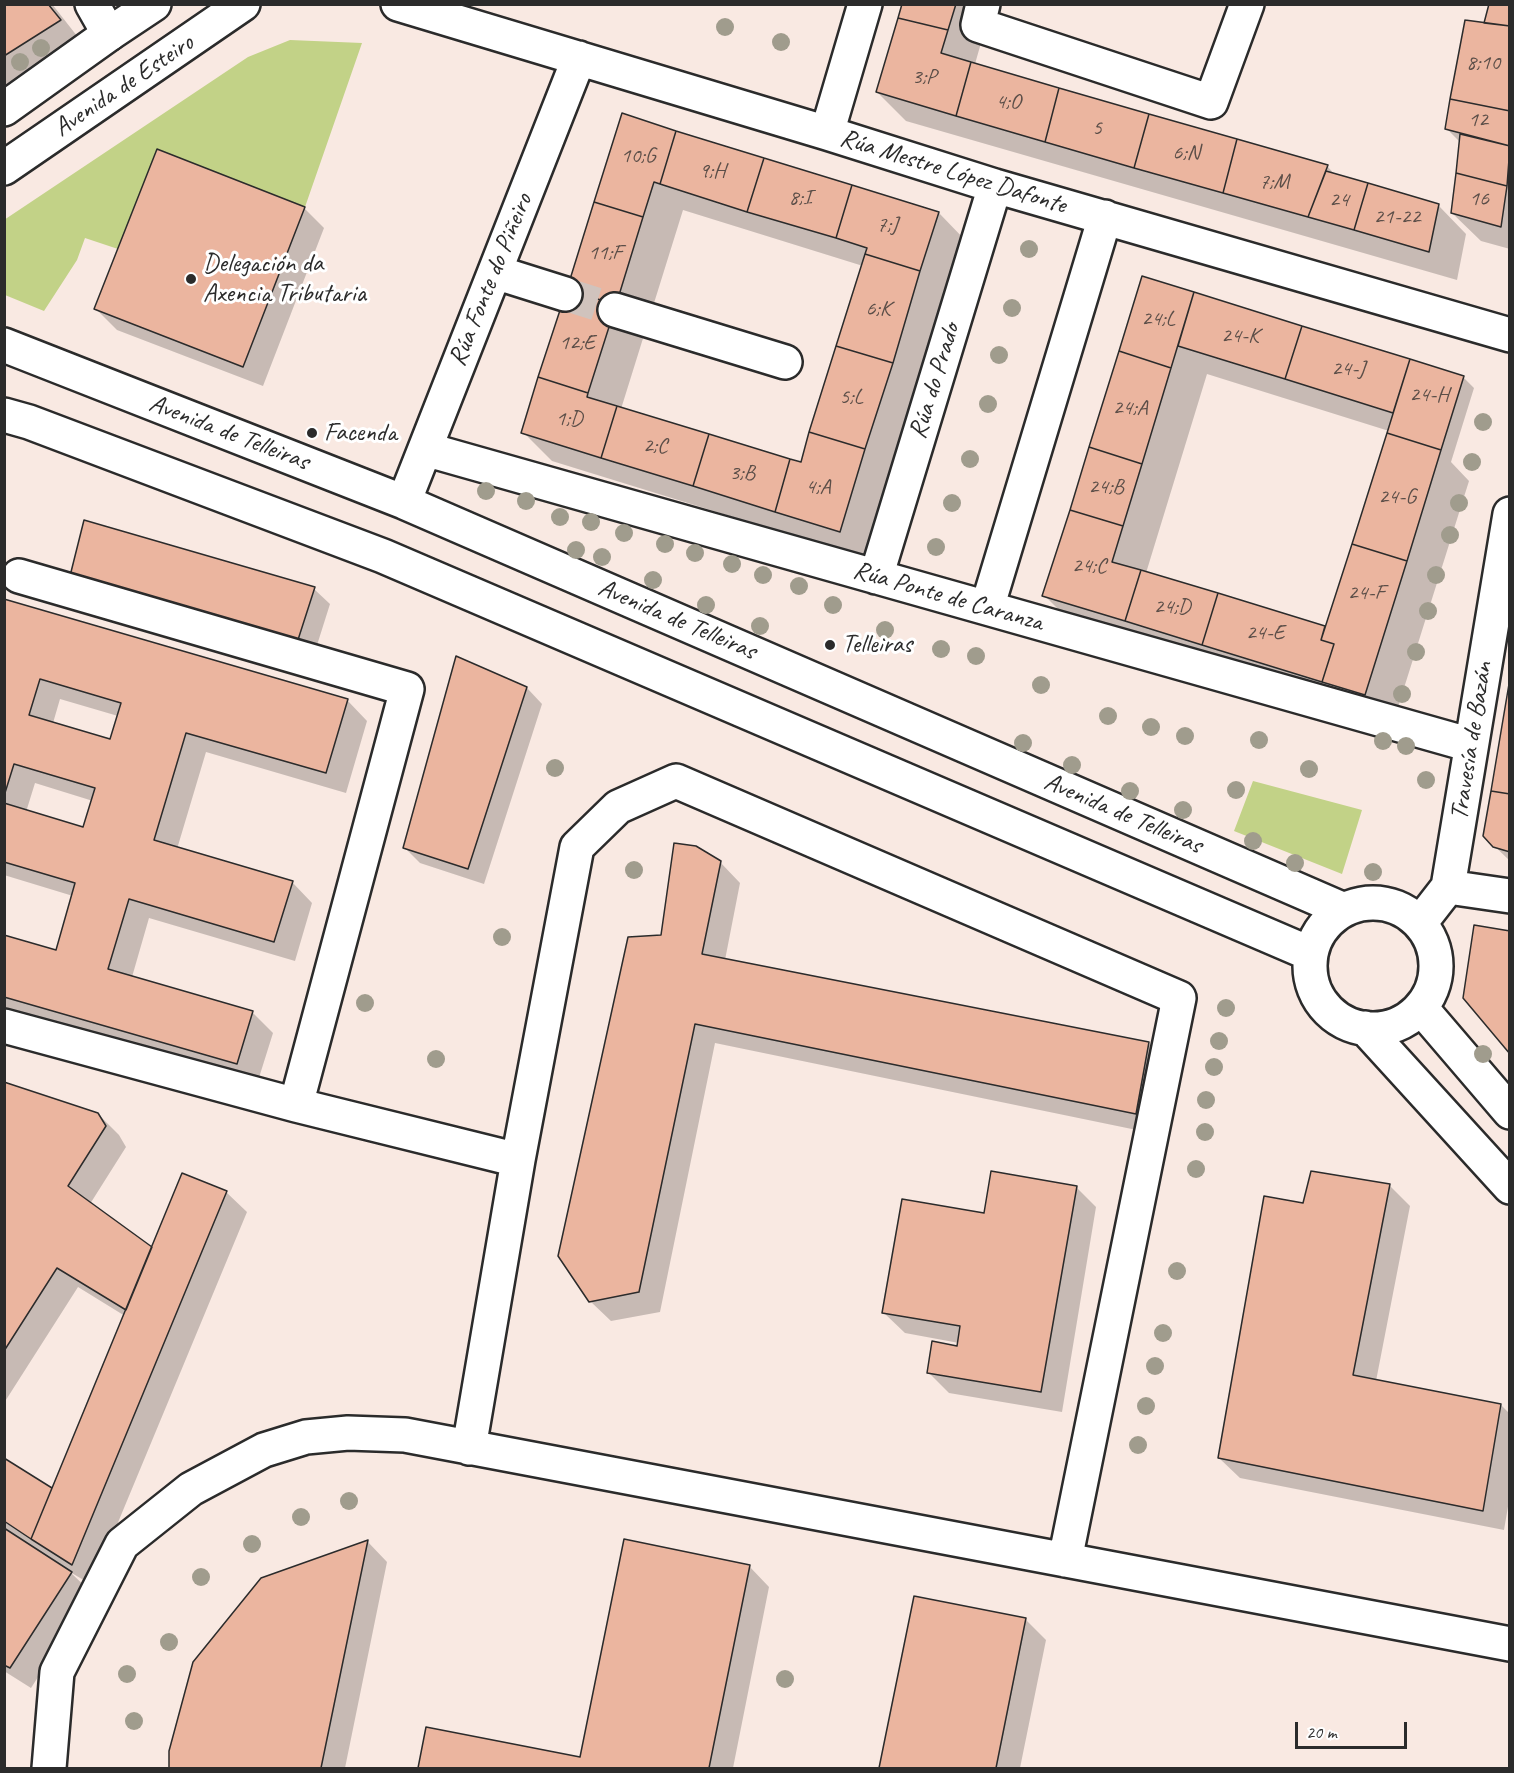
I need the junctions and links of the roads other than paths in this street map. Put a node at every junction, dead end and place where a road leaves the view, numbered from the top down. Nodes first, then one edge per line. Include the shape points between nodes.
1 (92, 4) edge
2 (154, 4) edge
3 (399, 4) edge
4 (865, 4) edge
5 (983, 4) edge
6 (1247, 4) edge
7 (247, 5) edge
8 (109, 34) junction
9 (579, 58) junction
10 (4, 109) edge
11 (827, 133) junction
12 (4, 168) edge
13 (995, 186) junction
14 (1105, 217) junction
15 (495, 272) junction
16 (565, 294) tunnel mouth
17 (615, 310) tunnel mouth
18 (1509, 335) edge
19 (4, 345) edge
20 (785, 362) dead end
21 (4, 415) edge
22 (425, 449) junction
23 (404, 502) junction
24 (1509, 514) edge
25 (19, 576) dead end
26 (876, 577) junction
27 (1503, 593) edge
28 (987, 608) junction
29 (1471, 745) junction
30 (1448, 887) junction
31 (1509, 896) edge
32 (1344, 910) junction
33 (1420, 923) junction
34 (1311, 954) junction
35 (1421, 1008) junction
36 (4, 1026) edge
37 (1365, 1028) junction
38 (296, 1105) junction
39 (1509, 1112) edge
40 (518, 1160) junction
41 (1509, 1187) edge
42 (469, 1448) junction
43 (1065, 1560) junction
44 (1509, 1644) edge
45 (49, 1768) edge

1 - 8 street
2 - 8 street, Avenida de Esteiro
3 - 9 street, Rúa Mestre López Dafonte
4 - 11 street
5 - 6 street via 978,25 1212,102
7 - 12 street, Avenida de Esteiro
8 - 10 street, Avenida de Esteiro
9 - 11 street, Rúa Mestre López Dafonte
9 - 15 street, Rúa Fonte do Piñeiro
11 - 13 street, Rúa Mestre López Dafonte
13 - 14 street, Rúa Mestre López Dafonte
13 - 26 street, Rúa do Prado
14 - 18 street, Rúa Mestre López Dafonte
14 - 28 street
15 - 16 street
15 - 22 street, Rúa Fonte do Piñeiro
17 - 20 street
19 - 23 street, Avenida de Telleiras
21 - 34 street via 383,556
22 - 23 street, Rúa Fonte do Piñeiro
22 - 26 street, Rúa Ponte de Caranza
23 - 32 street, Avenida de Telleiras
24 - 27 street, Travesía de Bazán
25 - 38 street via 407,689
26 - 28 street, Rúa Ponte de Caranza
27 - 29 street, Travesía de Bazán
28 - 29 street, Rúa Ponte de Caranza
29 - 30 street, Travesía de Bazán
30 - 31 street
30 - 33 street, Travesía de Bazán
32 - 33 street via 1362,904 1383,904 1403,910
32 - 34 street via 1323,928
33 - 35 street via 1436,956 1436,975
34 - 37 street via 1317,994 1345,1023
35 - 37 street via 1386,1028
35 - 39 street
36 - 38 street
37 - 41 street
38 - 40 street
40 - 42 street
40 - 43 street via 577,847 618,807 676,781 1179,998
42 - 43 street
42 - 45 street via 405,1435 348,1433 306,1437 264,1450 191,1489 122,1544 57,1672
43 - 44 street

